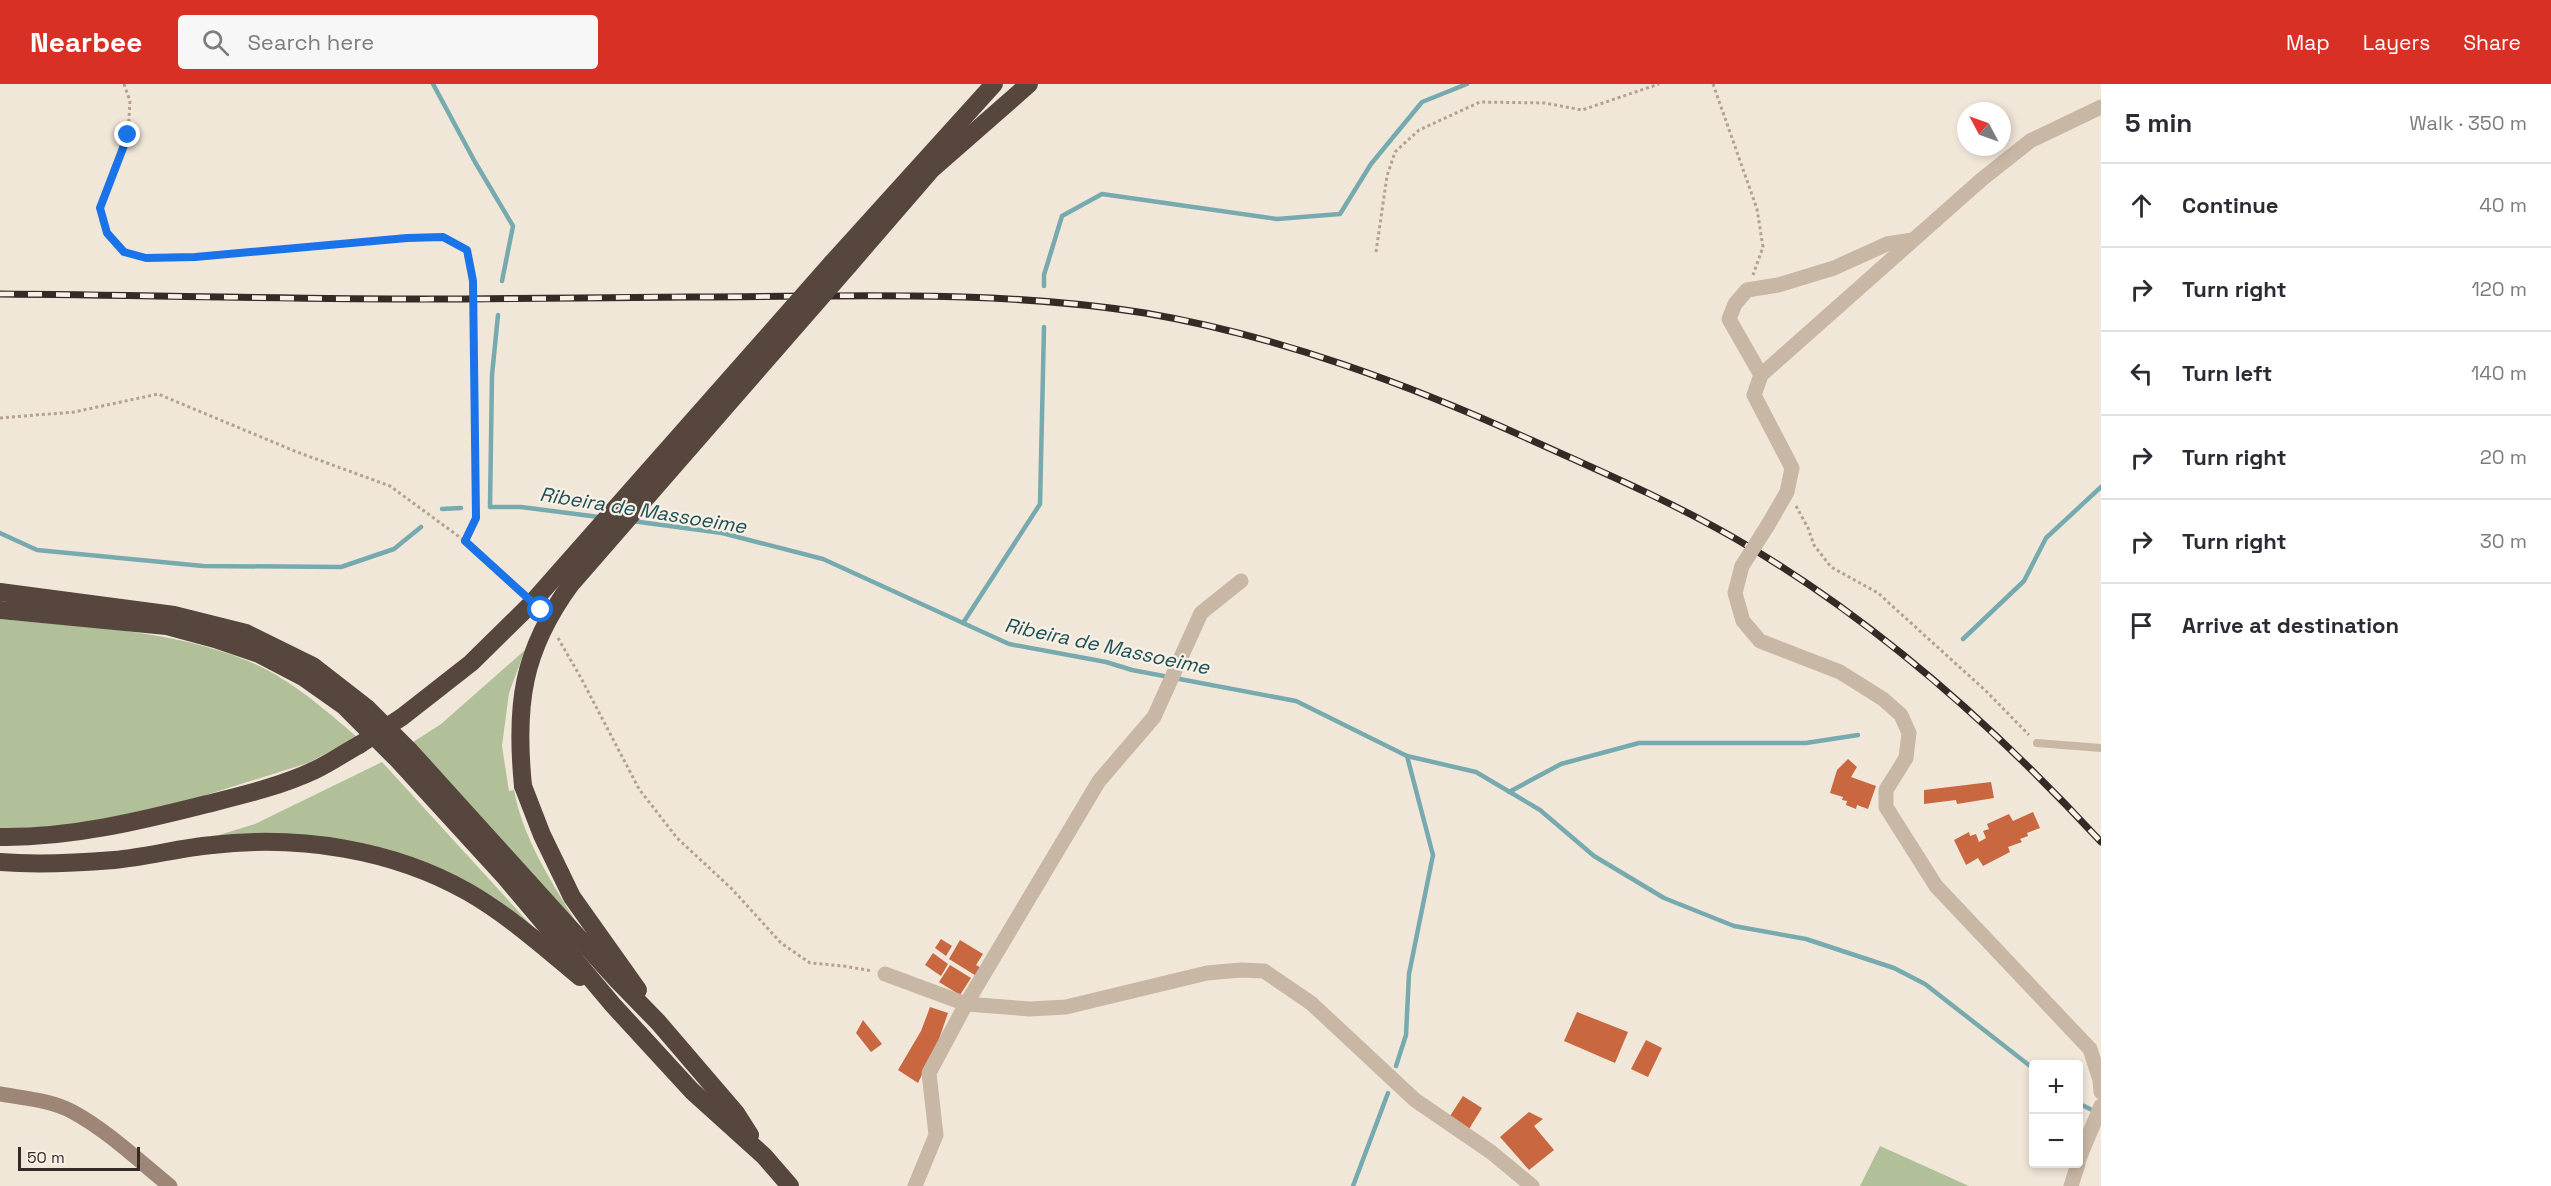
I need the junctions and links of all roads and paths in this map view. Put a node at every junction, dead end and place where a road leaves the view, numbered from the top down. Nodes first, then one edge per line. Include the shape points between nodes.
1 (124, 84) edge
2 (994, 84) edge
3 (1029, 84) edge
4 (1659, 84) edge
5 (1713, 84) edge
6 (2101, 107) edge
7 (1912, 240) junction
8 (1376, 252) dead end
9 (841, 264) junction
10 (1747, 290) junction
11 (1761, 375) junction
12 (0, 418) edge
13 (1787, 492) junction
14 (465, 541) junction
15 (1241, 581) dead end
16 (0, 592) edge
17 (524, 595) dead end
18 (0, 610) edge
19 (553, 630) dead end
20 (2037, 743) joint
21 (2101, 748) edge
22 (0, 837) edge
23 (0, 862) edge
24 (885, 974) joint
25 (966, 1004) junction
26 (613, 1005) junction
27 (658, 1022) junction
28 (2101, 1092) edge
29 (0, 1094) edge
30 (2101, 1106) edge
31 (2083, 1150) edge
32 (764, 1156) junction
33 (2076, 1168) edge
34 (170, 1186) edge
35 (790, 1186) edge
36 (915, 1186) edge
37 (1532, 1186) edge
38 (2071, 1186) edge

1 - 14 path via 130,101 128,135 100,208 107,233 124,252 146,258 195,257 443,237 467,250 473,281 476,518
2 - 9 highway
3 - 9 highway via 931,170
4 - 8 path via 1582,110 1545,103 1480,102 1419,130 1395,152 1387,176
5 - 10 path via 1757,209 1763,247
6 - 7 street via 2030,141
7 - 10 street via 1887,244 1834,268 1778,285
7 - 11 street
9 - 22 highway, bridge via 530,605 471,663 402,717 316,770 276,784 172,813 84,831
9 - 27 highway, bridge via 571,584 552,609 526,672 519,747 523,786 572,897
10 - 11 street via 1729,319
11 - 13 street via 1754,395 1792,468
12 - 14 path via 74,411 158,394 390,486
13 - 20 path via 1814,545 1831,567 1878,594 1987,692
13 - 28 street, bridge via 1742,566 1735,593 1743,621 1760,641 1840,672 1901,715 1909,733 1906,758 1886,790 1886,807 1936,886 2090,1049
14 - 17 path
15 - 25 street via 1201,613 1154,717 1099,781
16 - 27 highway via 174,615 246,633 313,666 368,708 410,750
18 - 26 highway via 167,626 259,654 303,677 344,706 398,760 546,923
19 - 24 path via 639,789 677,838 782,943 810,963
20 - 21 lane
23 - 26 highway via 114,860 214,844 284,843 354,849 421,868 469,893 527,933
24 - 25 street
25 - 36 street via 929,1073 936,1135
25 - 37 street via 1030,1009 1066,1007 1207,973 1264,971 1311,1003 1415,1100 1491,1152
26 - 32 highway via 692,1091
27 - 32 highway via 736,1113
29 - 34 main road via 72,1111
30 - 31 street
32 - 35 highway
33 - 38 street

